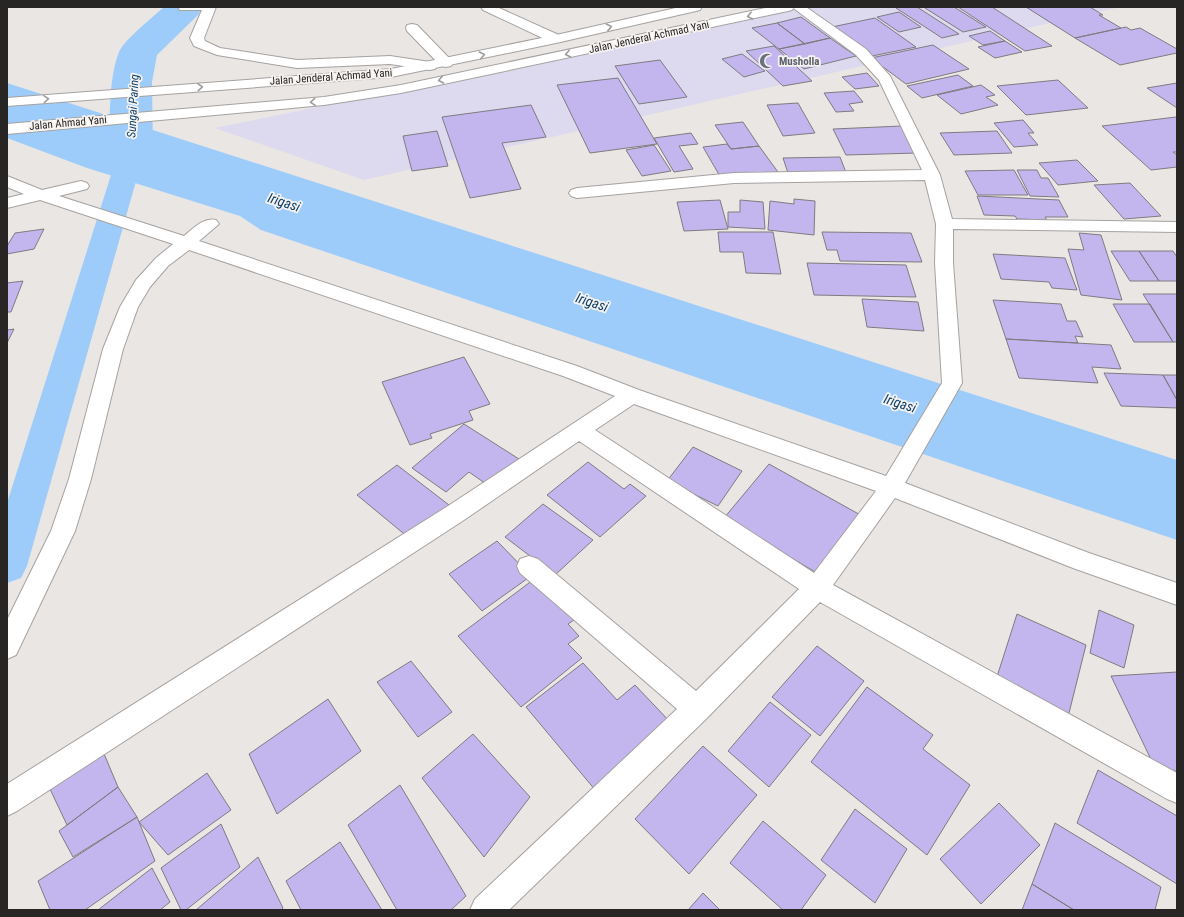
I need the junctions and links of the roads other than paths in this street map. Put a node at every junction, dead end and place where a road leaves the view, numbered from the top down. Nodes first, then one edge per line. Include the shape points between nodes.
1 (210, 7) edge
2 (487, 7) edge
3 (696, 7) edge
4 (788, 7) edge
5 (798, 7) edge
6 (412, 28) dead end
7 (556, 39) junction
8 (446, 63) junction
9 (430, 66) junction
10 (7, 102) edge
11 (154, 115) joint
12 (7, 129) edge
13 (932, 175) junction
14 (7, 181) edge
15 (81, 186) dead end
16 (577, 193) dead end
17 (40, 195) junction
18 (7, 203) edge
19 (210, 224) dead end
20 (945, 224) junction
21 (1177, 227) edge
22 (186, 243) junction
23 (632, 395) junction
24 (579, 430) junction
25 (891, 487) junction
26 (529, 566) dead end
27 (817, 588) junction
28 (1177, 594) edge
29 (7, 648) edge
30 (697, 709) junction
31 (1177, 789) edge
32 (7, 801) edge
33 (486, 910) edge

1 - 9 main road via 197,38 199,43 217,51 297,64 390,60
2 - 7 main road
7 -> 3 main road, Jalan Jenderal Achmad Yani
4 -> 11 main road, Jalan Jenderal Achmad Yani via 372,94 324,101
5 - 13 main road via 861,52 885,79
6 - 8 main road
8 -> 7 main road, Jalan Jenderal Achmad Yani
8 - 9 main road, Jalan Jenderal Achmad Yani
10 -> 9 main road, Jalan Jenderal Achmad Yani via 360,76
11 - 12 main road, Jalan Ahmad Yani
13 - 16 main road via 734,178
13 - 20 main road
14 - 17 main road
15 - 17 main road
17 - 18 main road
17 - 22 main road
19 - 22 main road
20 - 21 main road
20 - 25 main road via 944,263 952,382
22 - 23 main road via 570,371
22 - 29 main road via 162,262 142,284 129,307 113,349 80,479 62,531
23 - 24 main road
23 - 25 main road
24 - 27 main road
24 - 32 main road via 456,513
25 - 27 main road
25 - 28 main road via 1082,562
26 - 30 main road
27 - 30 main road
27 - 31 main road
30 - 33 main road

